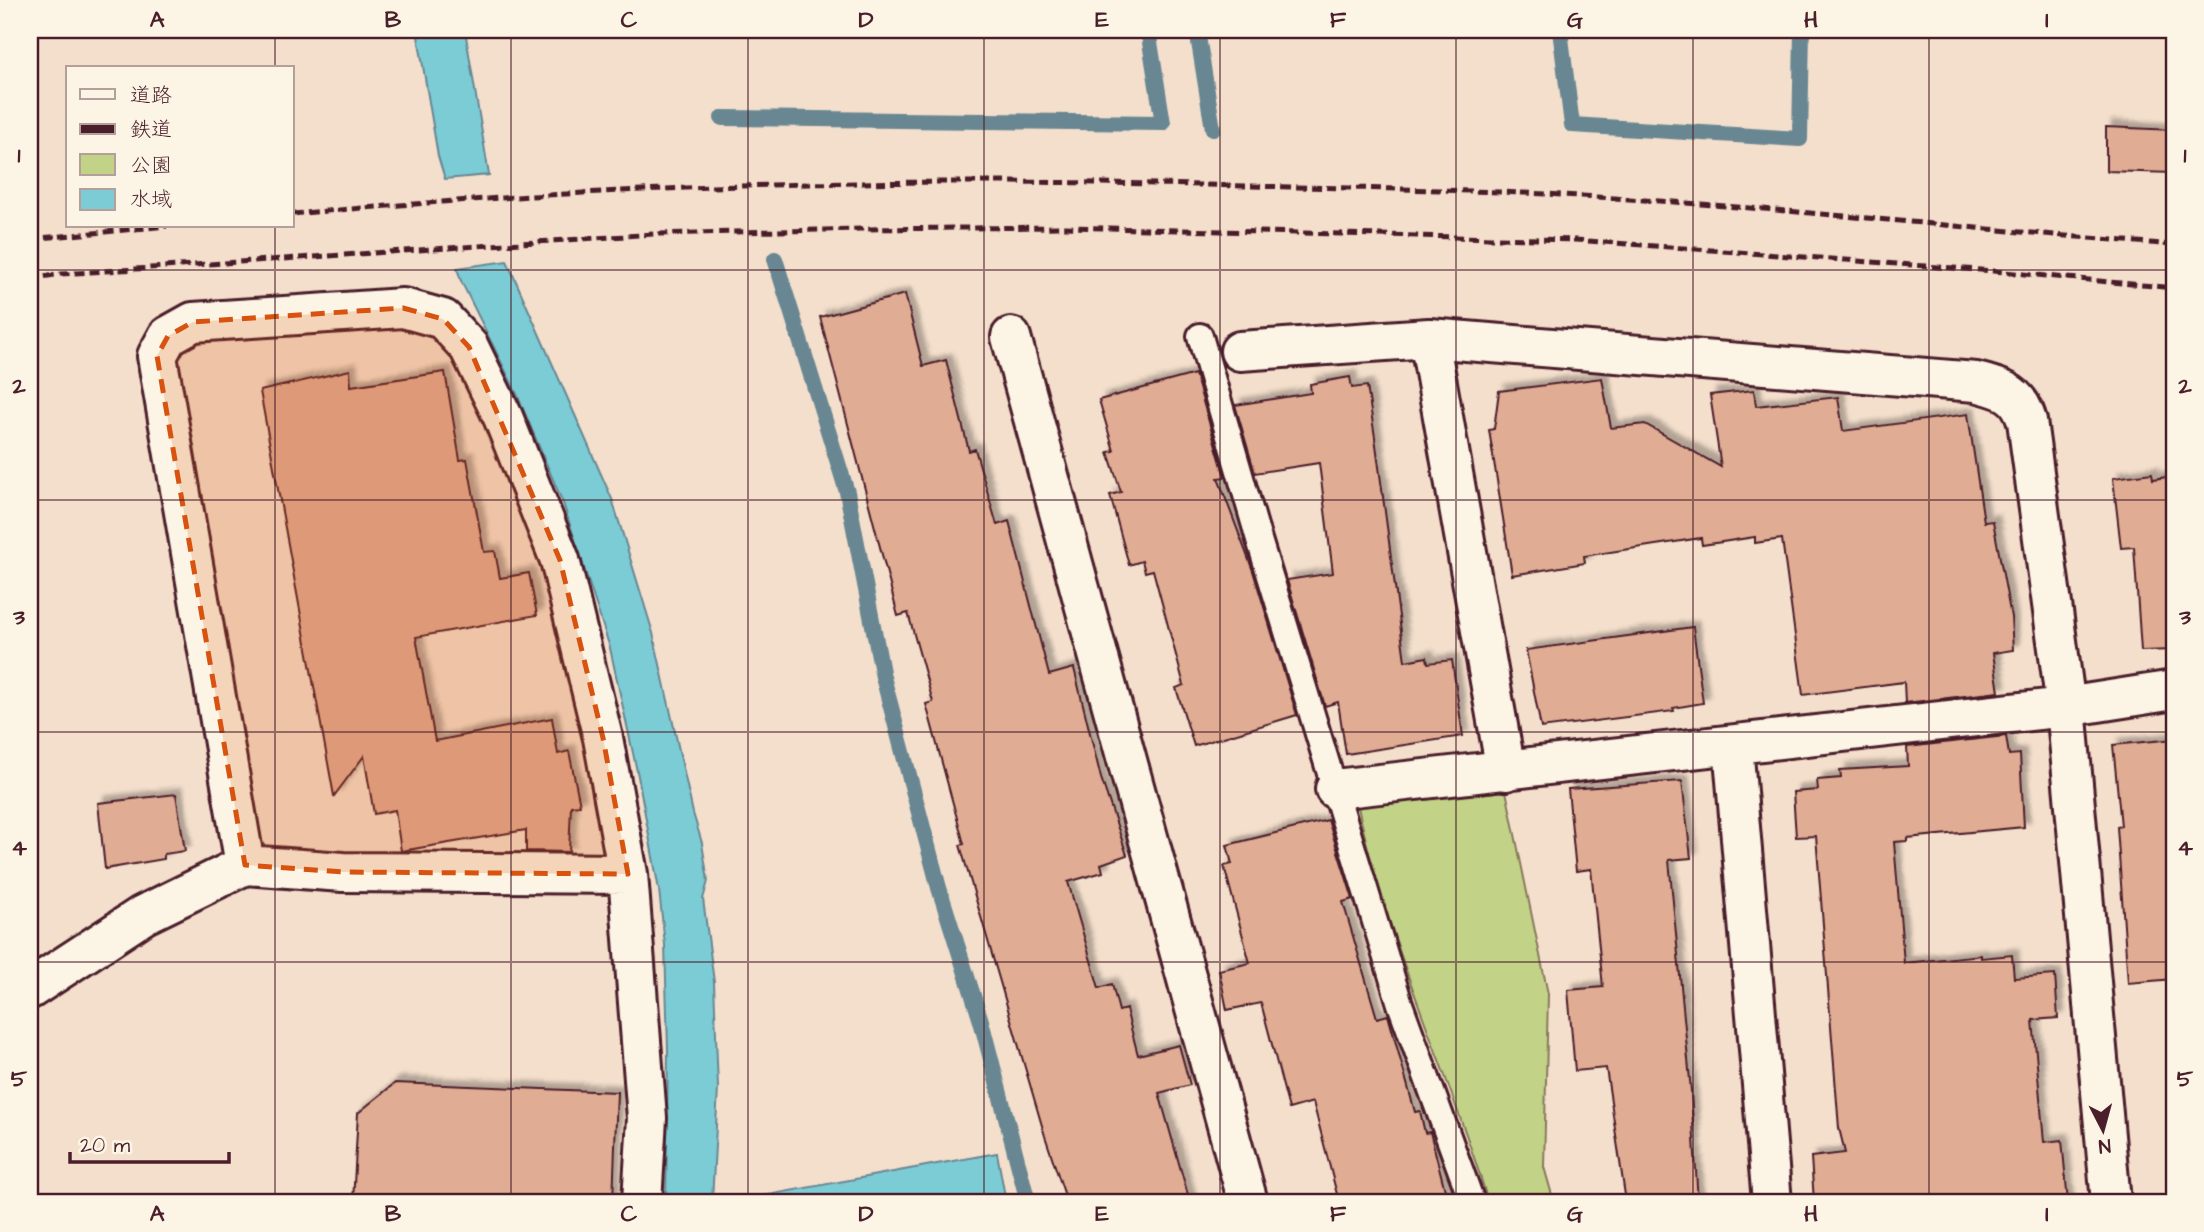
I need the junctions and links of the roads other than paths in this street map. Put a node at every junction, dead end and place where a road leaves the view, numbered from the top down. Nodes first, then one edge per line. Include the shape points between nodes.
1 (1200, 336) dead end
2 (1011, 337) dead end
3 (1429, 338) junction
4 (1240, 351) dead end
5 (2174, 690) edge
6 (2066, 707) junction
7 (1733, 745) junction
8 (1506, 771) junction
9 (1335, 789) junction
10 (245, 865) junction
11 (628, 873) junction
12 (30, 989) edge
13 (642, 1202) edge
14 (1248, 1202) edge
15 (1472, 1202) edge
16 (1772, 1202) edge
17 (2111, 1202) edge

1 - 9 lane
2 - 14 street
3 - 4 street
3 - 6 street via 1976,382 2016,397 2027,421
3 - 8 street
5 - 6 street
6 - 7 street
6 - 17 street
7 - 8 street
7 - 16 street
8 - 9 street
9 - 15 lane via 1400,1004
10 - 11 street via 343,872
10 - 11 street via 157,356 168,336 193,322 403,308 443,319 469,346 560,560 603,738
10 - 12 street via 143,915
11 - 13 street via 647,1118

